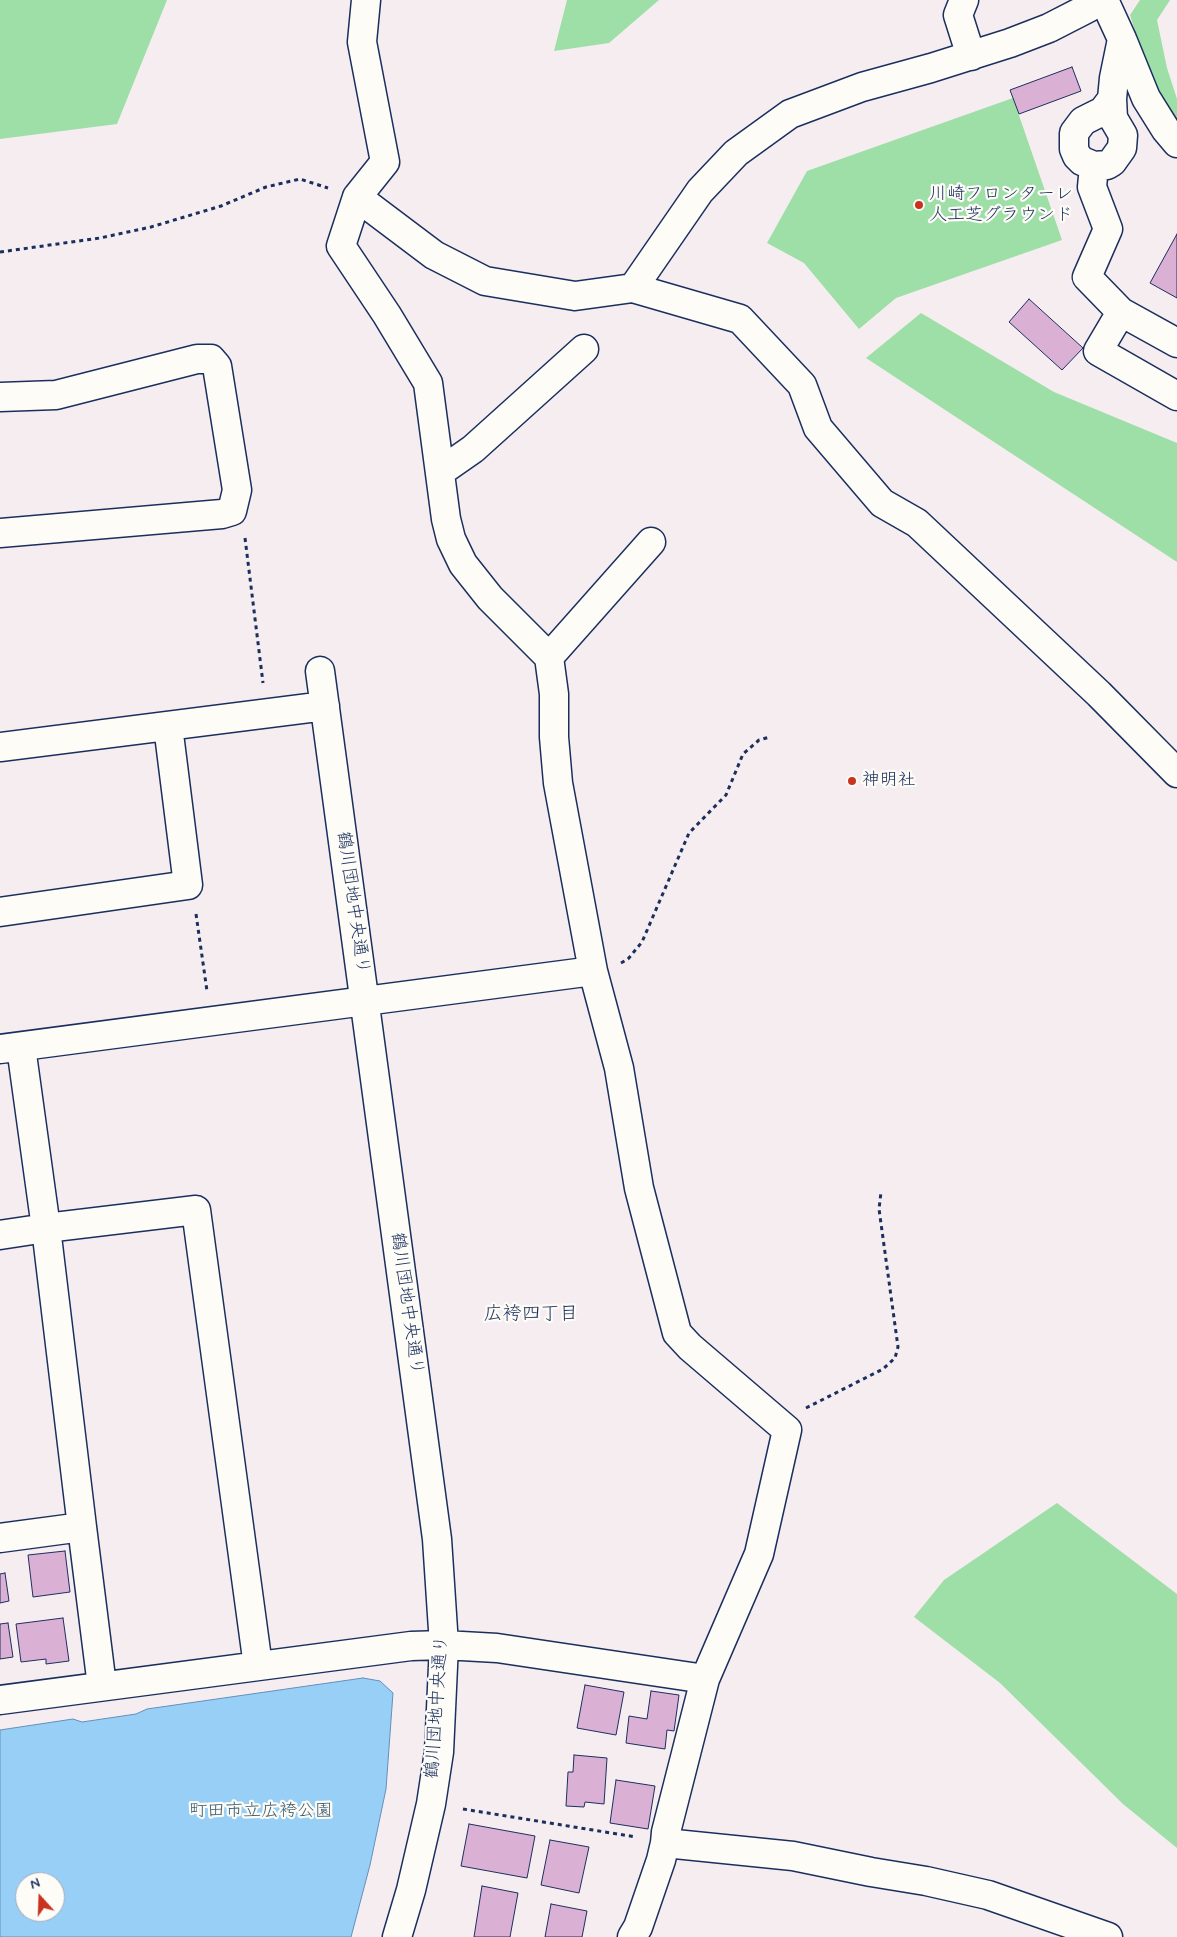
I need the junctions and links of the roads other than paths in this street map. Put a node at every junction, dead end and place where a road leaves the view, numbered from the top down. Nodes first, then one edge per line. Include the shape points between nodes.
1 (366, 0) edge
2 (964, 0) edge
3 (1096, 0) edge
4 (1104, 0) edge
5 (1122, 39) junction
6 (971, 56) junction
7 (1112, 99) junction
8 (1177, 143) edge
9 (1094, 166) junction
10 (346, 194) junction
11 (633, 288) junction
12 (1121, 312) junction
13 (1177, 344) edge
14 (584, 349) dead end
15 (1177, 396) edge
16 (0, 397) edge
17 (440, 472) junction
18 (0, 533) edge
19 (651, 542) dead end
20 (549, 657) junction
21 (320, 670) dead end
22 (325, 706) junction
23 (168, 726) junction
24 (0, 747) edge
25 (1177, 773) edge
26 (0, 912) edge
27 (593, 971) junction
28 (366, 1001) junction
29 (10, 1048) edge
30 (46, 1228) junction
31 (0, 1235) edge
32 (82, 1527) junction
33 (0, 1538) edge
34 (444, 1645) junction
35 (258, 1666) junction
36 (705, 1679) junction
37 (102, 1686) junction
38 (0, 1700) edge
39 (666, 1843) junction
40 (397, 1937) edge
41 (632, 1937) edge
42 (1108, 1937) edge

1 - 10 street via 362,42 385,162
2 - 6 street via 958,16
3 - 6 street via 1088,8 1049,28
4 - 5 street
5 - 7 street
5 - 8 street via 1146,98
6 - 11 street via 862,87 790,114 736,153 700,191
7 - 9 street via 1113,118 1122,134 1122,148 1112,162
7 - 9 street via 1103,111 1083,121 1074,133 1077,156
9 - 12 street via 1092,187 1108,229 1087,277
10 - 11 street via 434,255 484,281 575,296
10 - 17 street via 341,246 428,383
11 - 25 street via 740,319 802,385 818,428 882,503 917,523 1099,694
12 - 13 street
12 - 15 street via 1098,352
14 - 17 street via 473,449
16 - 18 street via 56,395 197,359 210,360 217,366 237,490 232,511 222,514
17 - 20 street via 446,519 463,564 490,598
19 - 20 street
20 - 27 street via 558,783
21 - 22 street, 鶴川団地中央通り
22 - 23 street
22 - 28 street, 鶴川団地中央通り
23 - 24 street
23 - 26 street via 188,885
27 - 28 street
27 - 36 street via 619,1068 639,1188 677,1333 787,1430 759,1554
28 - 29 street
28 - 34 street, 鶴川団地中央通り via 437,1539
29 - 30 street
30 - 31 street
30 - 32 street
30 - 35 street via 196,1210
32 - 33 street
32 - 37 street
34 - 35 street via 411,1646
34 - 36 street via 497,1648
34 - 40 street, 鶴川団地中央通り via 439,1752 431,1804
35 - 37 street
36 - 39 street via 666,1832
37 - 38 street
39 - 41 street
39 - 42 street via 792,1856 926,1881 988,1895

